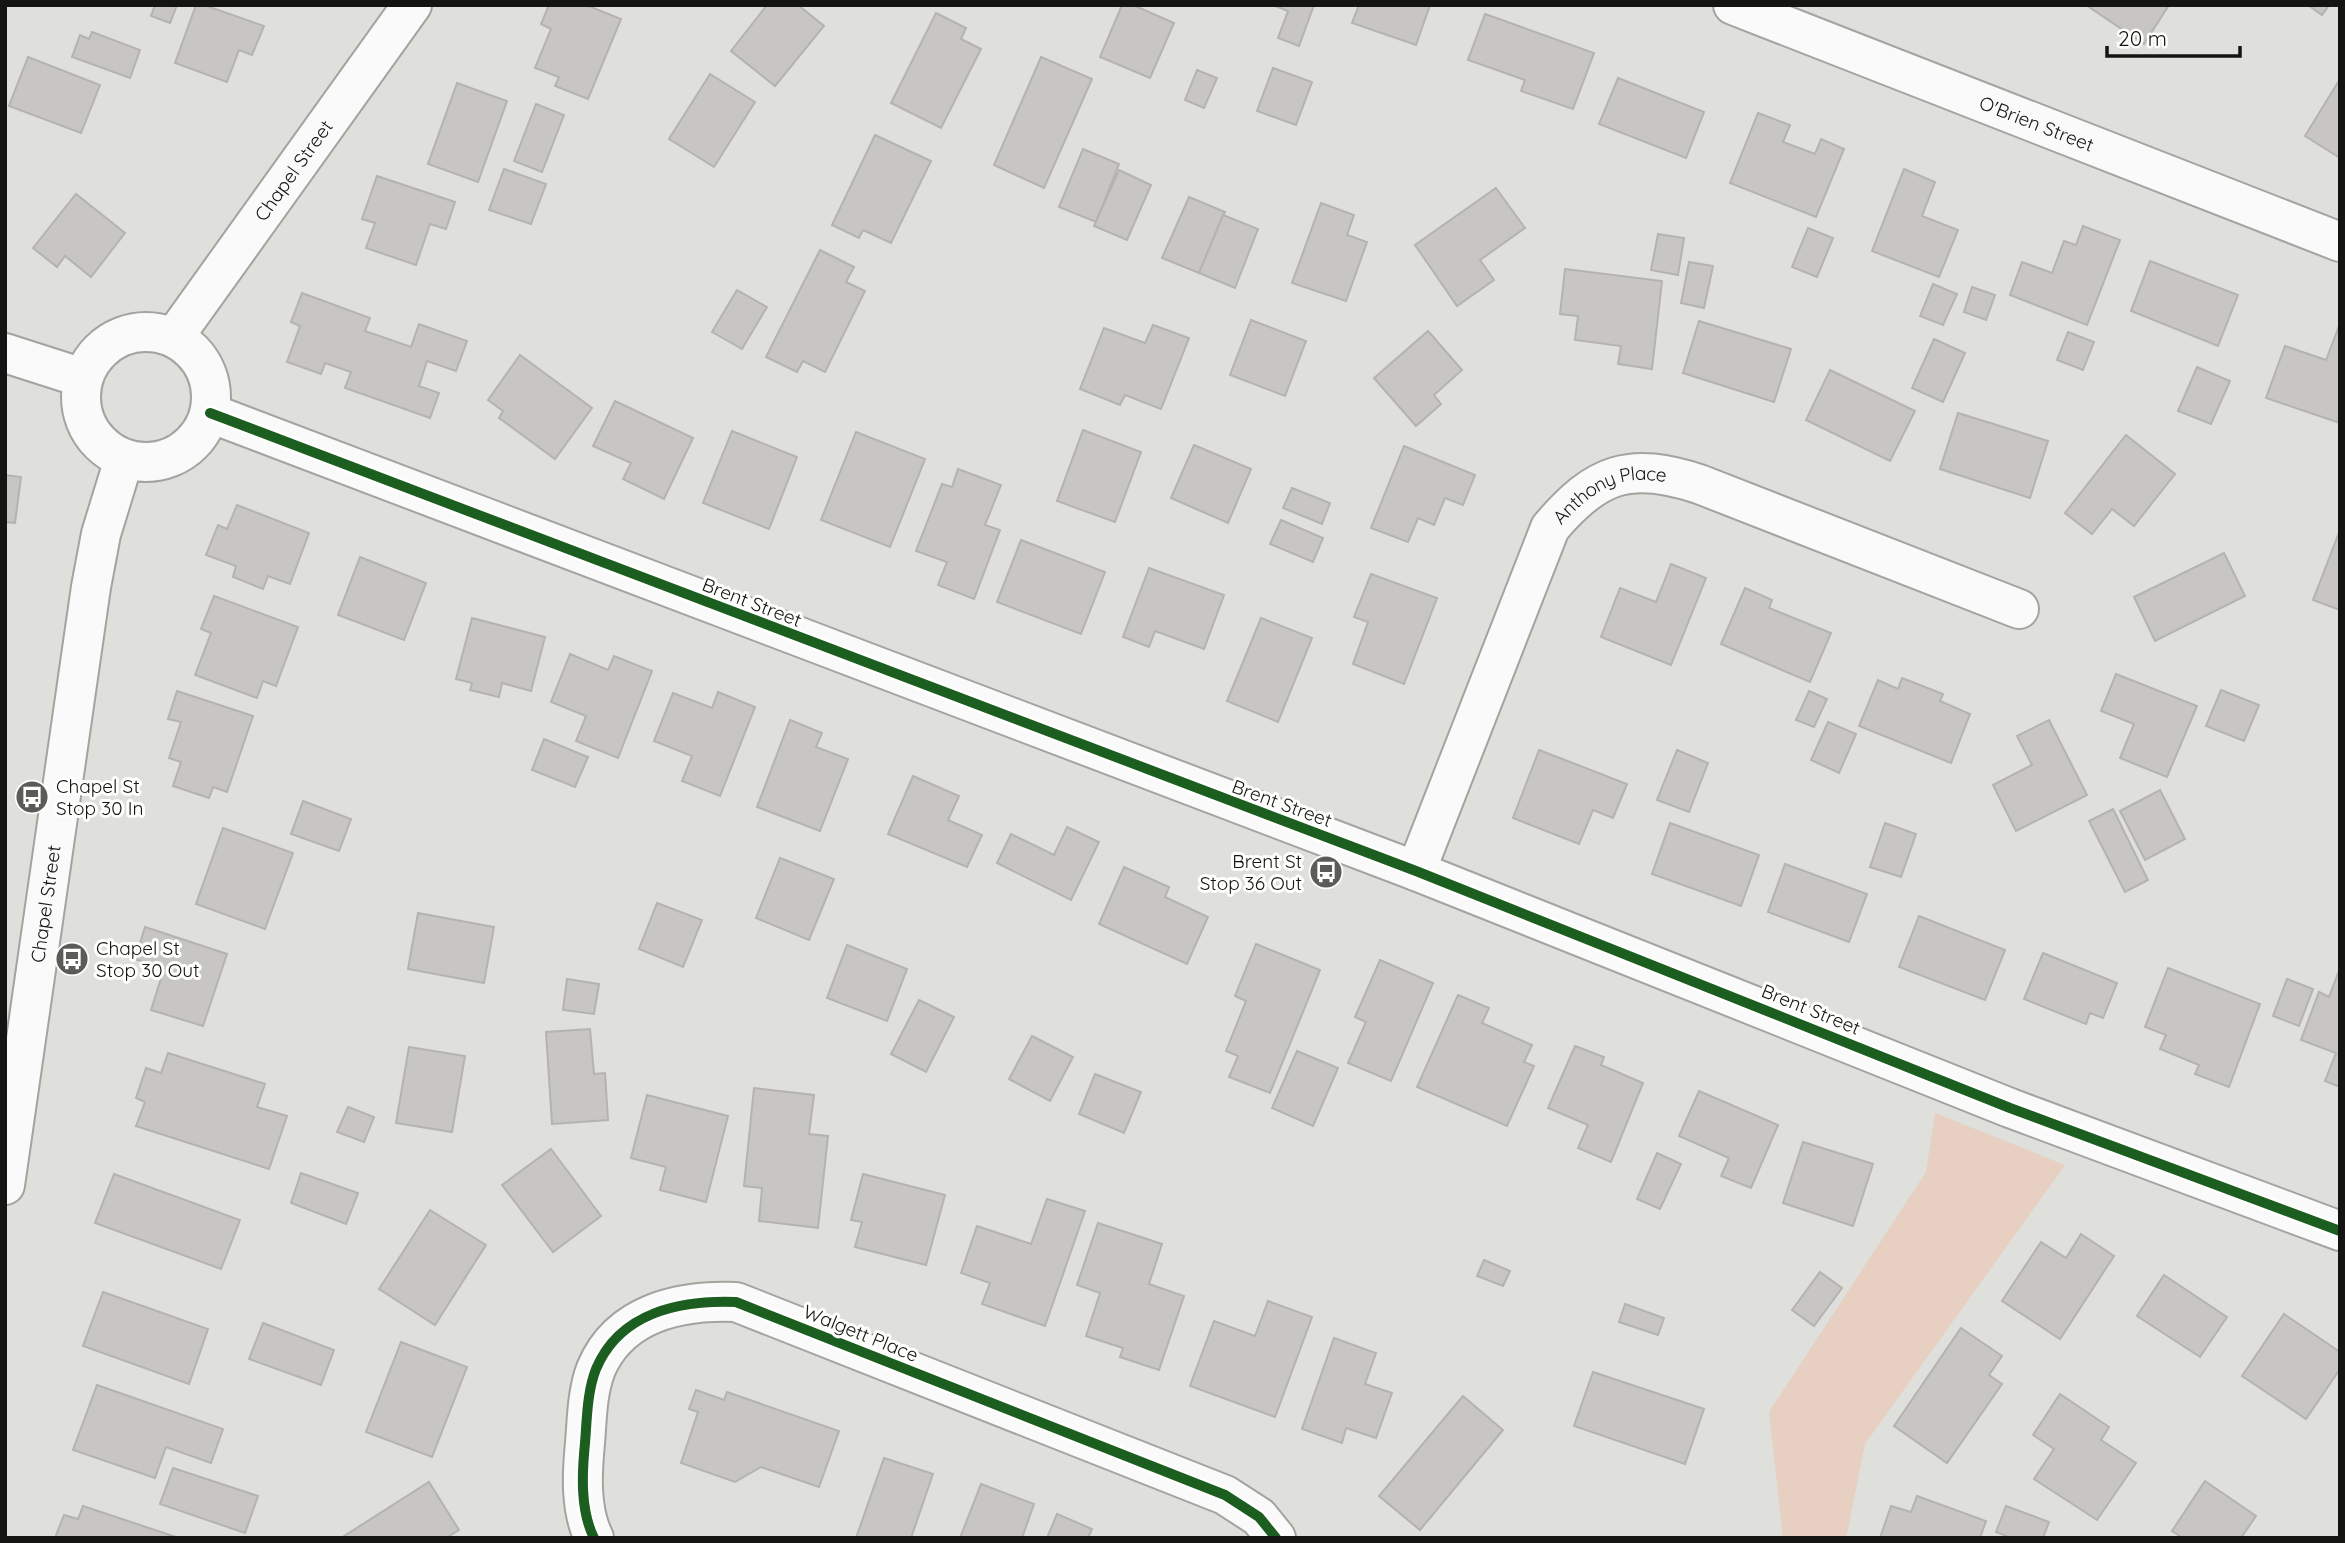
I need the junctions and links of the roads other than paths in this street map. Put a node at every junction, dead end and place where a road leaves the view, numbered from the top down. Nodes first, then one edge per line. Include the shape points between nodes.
1 (412, 5) edge
2 (1733, 5) edge
3 (2340, 242) edge
4 (174, 337) junction
5 (5, 353) edge
6 (83, 378) junction
7 (210, 413) junction
8 (124, 459) junction
9 (2020, 609) dead end
10 (1416, 871) junction
11 (5, 1185) edge
12 (2340, 1231) edge
13 (594, 1538) edge
14 (1276, 1538) edge

1 - 4 street, Chapel Street
2 - 3 street, O'Brien Street
4 - 6 street via 152,331 130,333 109,342 93,358
4 - 7 street via 189,347 205,369 212,395
5 - 6 street
6 - 8 street via 80,398 88,426 107,449
7 - 8 street via 201,433 167,460
7 - 10 street, Brent Street
8 - 11 street, Chapel Street via 101,534 91,587
9 - 10 street, Anthony Place via 1669,474 1641,471 1616,476 1571,503 1550,528
10 - 12 street, Brent Street via 2010,1108
13 - 14 street, Walgett Place via 582,1472 588,1403 597,1368 613,1342 635,1322 666,1308 702,1301 736,1302 1225,1495 1259,1517

